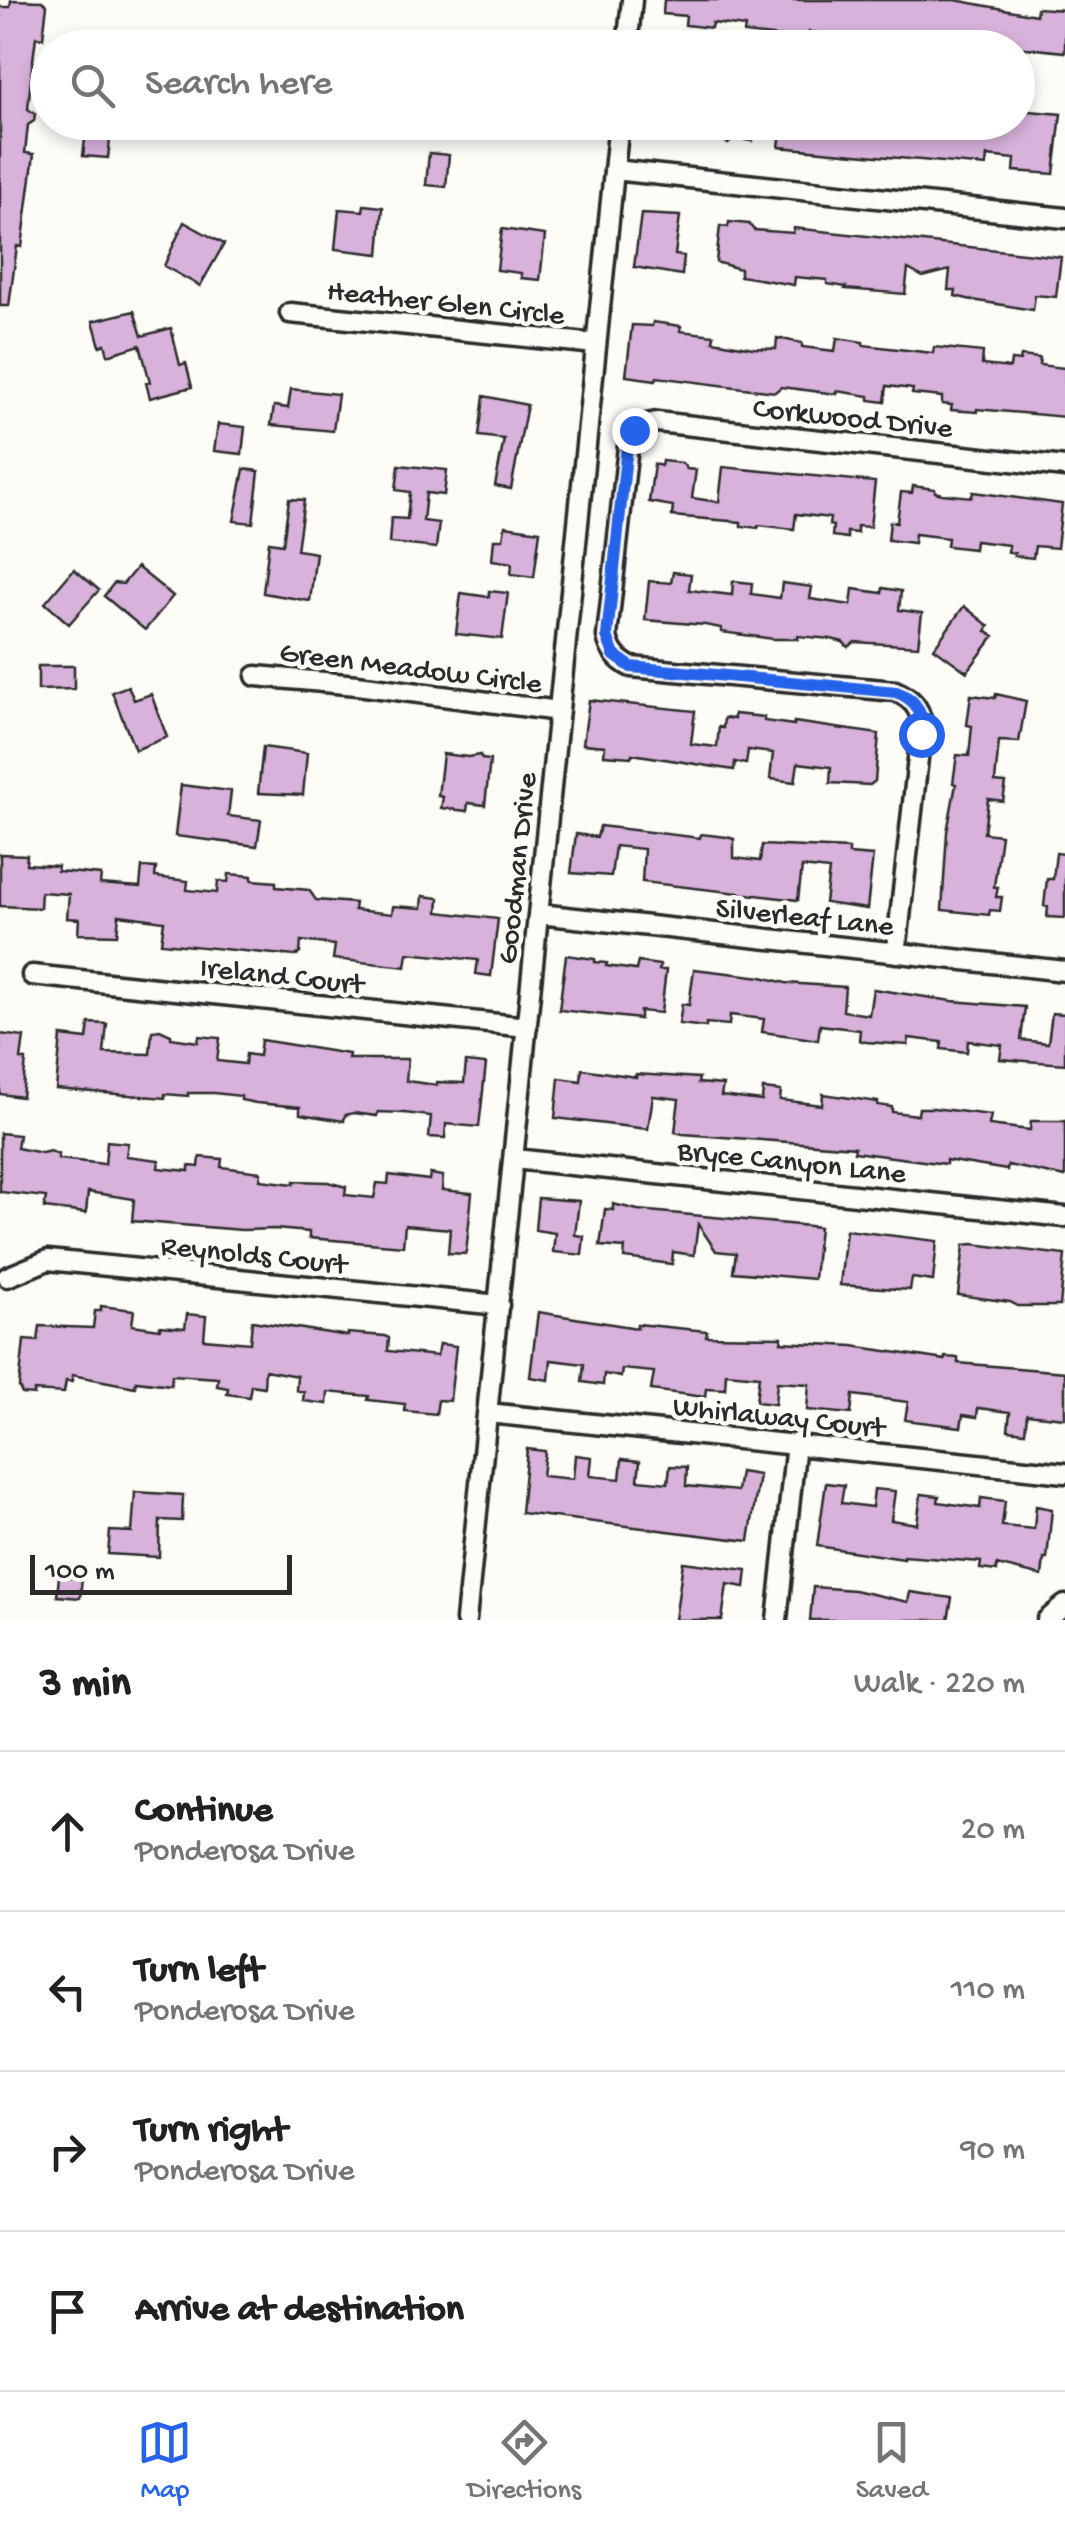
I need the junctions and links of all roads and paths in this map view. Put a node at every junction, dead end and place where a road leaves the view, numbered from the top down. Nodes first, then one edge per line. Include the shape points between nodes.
1 (632, 0) edge
2 (629, 30) edge
3 (617, 140) edge
4 (614, 170) junction
5 (1065, 218) edge
6 (290, 313) dead end
7 (596, 344) junction
8 (1065, 467) edge
9 (256, 676) dead end
10 (559, 711) junction
11 (538, 914) junction
12 (896, 953) junction
13 (1065, 972) edge
14 (32, 975) dead end
15 (527, 1027) junction
16 (514, 1159) junction
17 (1065, 1217) edge
18 (7, 1277) dead end
19 (498, 1305) junction
20 (488, 1414) junction
21 (796, 1444) junction
22 (1065, 1473) edge
23 (1065, 1605) edge
24 (466, 1620) edge
25 (778, 1620) edge
26 (1048, 1620) edge

1 - 2 street
3 - 4 street, Goodman Drive
4 - 5 street
4 - 7 street, Goodman Drive
6 - 7 street, Heather Glen Circle
7 - 10 street, Goodman Drive
8 - 12 street, Corkwood Drive via 657,422 636,429 627,446 607,636 614,655 631,667 896,692 920,712
9 - 10 street, Green Meadow Circle
10 - 11 street, Goodman Drive
11 - 12 street, Silverleaf Lane
11 - 15 street, Goodman Drive
12 - 13 street, Silverleaf Lane
14 - 15 street, Ireland Court
15 - 16 street, Goodman Drive
16 - 17 street, Bryce Canyon Lane
16 - 19 street, Goodman Drive
18 - 19 street, Reynolds Court via 48,1260
19 - 20 street, Goodman Drive
20 - 21 street, Whirlaway Court
20 - 24 street, Goodman Drive
21 - 22 street, Whirlaway Court
21 - 25 street
23 - 26 street

